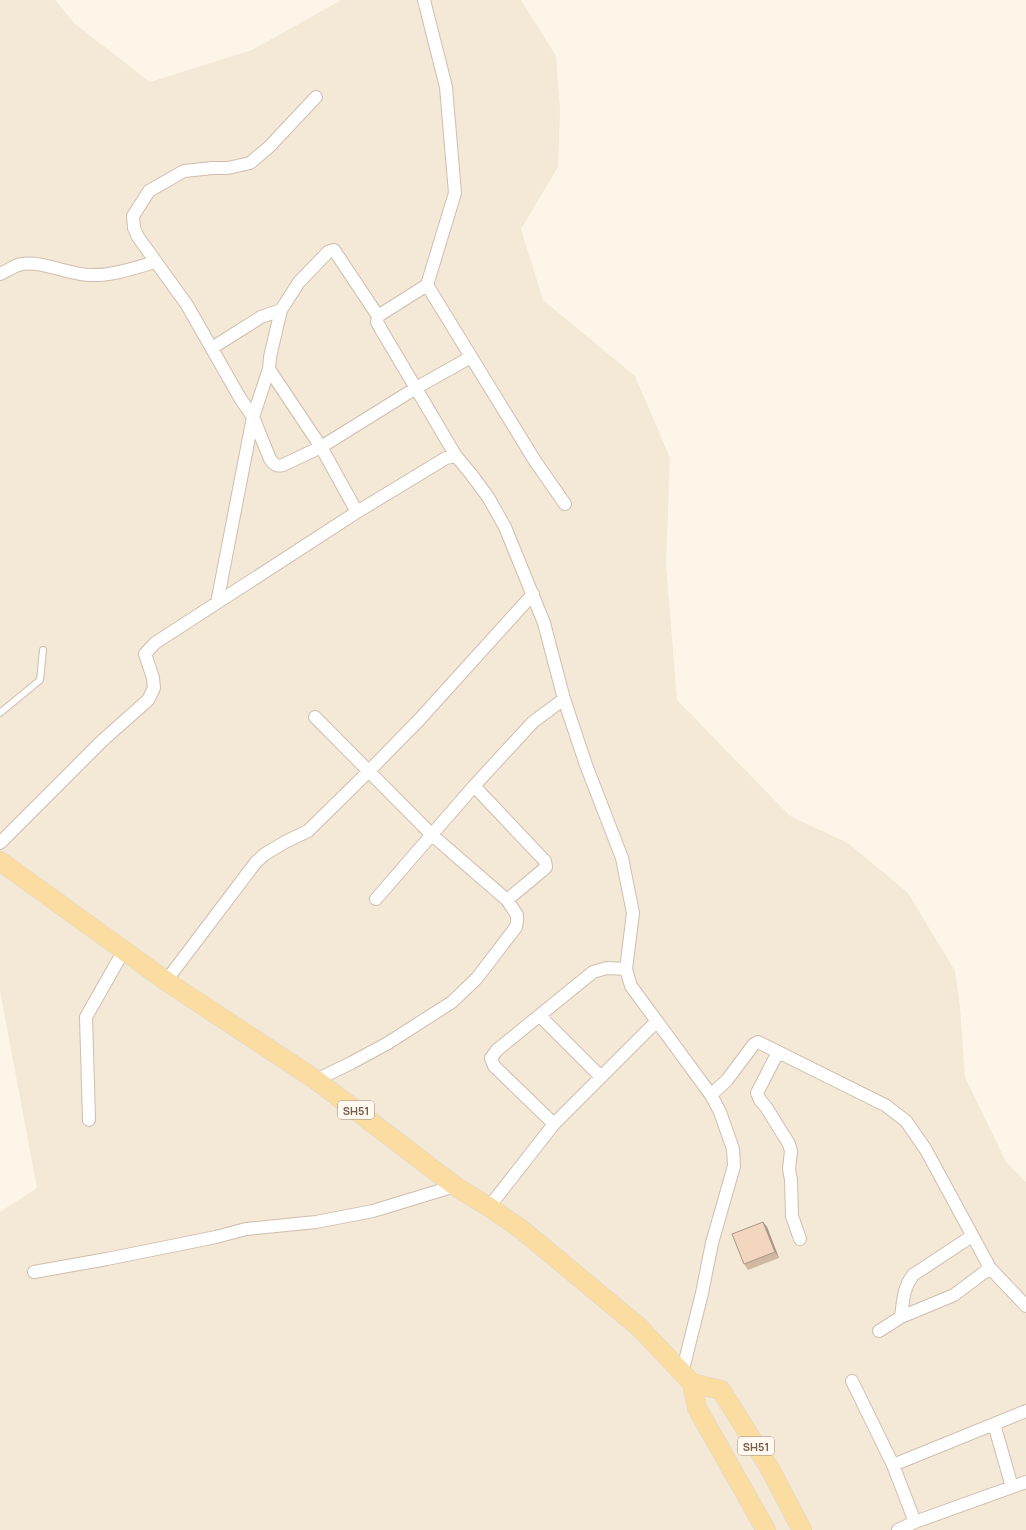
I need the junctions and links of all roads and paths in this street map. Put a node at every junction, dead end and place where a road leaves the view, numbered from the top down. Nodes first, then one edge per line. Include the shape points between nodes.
1 (424, 0) edge
2 (316, 97) dead end
3 (155, 262) junction
4 (0, 274) edge
5 (427, 285) junction
6 (281, 310) junction
7 (378, 316) junction
8 (212, 348) junction
9 (471, 357) junction
10 (269, 369) junction
11 (416, 388) junction
12 (253, 417) junction
13 (320, 446) junction
14 (456, 456) junction
15 (565, 504) dead end
16 (357, 512) junction
17 (533, 594) junction
18 (217, 603) junction
19 (42, 650) dead end
20 (564, 699) junction
21 (0, 712) edge
22 (315, 717) dead end
23 (368, 772) junction
24 (474, 786) junction
25 (432, 835) junction
26 (0, 843) edge
27 (0, 861) edge
28 (376, 899) dead end
29 (507, 900) junction
30 (123, 952) junction
31 (626, 969) junction
32 (166, 981) junction
33 (540, 1016) junction
34 (657, 1021) junction
35 (778, 1052) junction
36 (600, 1076) junction
37 (316, 1080) junction
38 (711, 1095) junction
39 (89, 1120) dead end
40 (554, 1124) junction
41 (455, 1186) junction
42 (489, 1207) junction
43 (972, 1236) junction
44 (800, 1239) dead end
45 (990, 1268) junction
46 (34, 1272) dead end
47 (1026, 1306) edge
48 (901, 1317) junction
49 (879, 1332) dead end
50 (687, 1378) junction
51 (852, 1381) dead end
52 (1026, 1411) edge
53 (994, 1424) junction
54 (893, 1465) junction
55 (1026, 1482) edge
56 (1012, 1487) junction
57 (915, 1522) junction
58 (766, 1530) edge
59 (802, 1530) edge
60 (898, 1530) edge

1 - 5 street via 446,87 455,194
2 - 3 street via 269,147 250,163 228,168 184,171 149,191 133,216 134,228
3 - 4 street via 112,274 89,275 35,263 21,264
3 - 8 street via 187,305
5 - 7 street
5 - 9 street
6 - 7 street via 299,282 328,252 334,250
6 - 8 street via 261,317
6 - 10 street
7 - 11 street via 377,322 382,332
8 - 12 street
9 - 11 street
9 - 15 street
10 - 12 street
10 - 13 street
11 - 13 street
11 - 14 street
12 - 13 street via 274,465 283,465
12 - 18 street
13 - 16 street
14 - 16 street via 446,458
14 - 17 street via 488,497 505,527
16 - 18 street
17 - 20 street via 544,623
17 - 23 street via 419,720
18 - 26 street via 155,643 145,654 154,688 148,700 103,740
19 - 21 lane via 40,680
20 - 24 street via 533,722
20 - 31 street via 622,858 633,913
22 - 23 street
23 - 25 street
23 - 32 street via 308,831 285,842 256,862
24 - 25 street
24 - 29 street via 545,861 546,867
25 - 28 street
25 - 29 street
27 - 30 main road, SH51
29 - 37 street via 516,915 516,927 477,978 452,1002 388,1043
30 - 32 main road, SH51
30 - 39 street via 86,1016
31 - 33 street via 607,968 593,972
31 - 34 street via 631,986
32 - 37 main road, SH51
33 - 36 street
33 - 40 street via 490,1058 494,1066
34 - 36 street
34 - 38 street
35 - 38 street via 762,1042 754,1044 727,1080
35 - 43 street via 885,1105 906,1121 926,1150
35 - 44 street via 757,1093 789,1144 792,1216
36 - 40 street
37 - 41 main road, SH51
38 - 50 street via 733,1149 734,1166 712,1243
40 - 42 street
41 - 42 main road, SH51
41 - 46 street via 373,1211 316,1222 246,1229
42 - 50 main road, SH51 via 521,1229 639,1327
43 - 45 street
43 - 48 street via 913,1275 904,1294
45 - 47 street
45 - 48 street via 954,1295
48 - 49 street
50 - 58 main road, SH51 via 697,1408
50 - 59 main road, SH51 via 721,1390 769,1467
51 - 54 street
52 - 53 street
53 - 54 street
53 - 56 street
54 - 57 street
55 - 56 street
56 - 57 street
57 - 60 street

